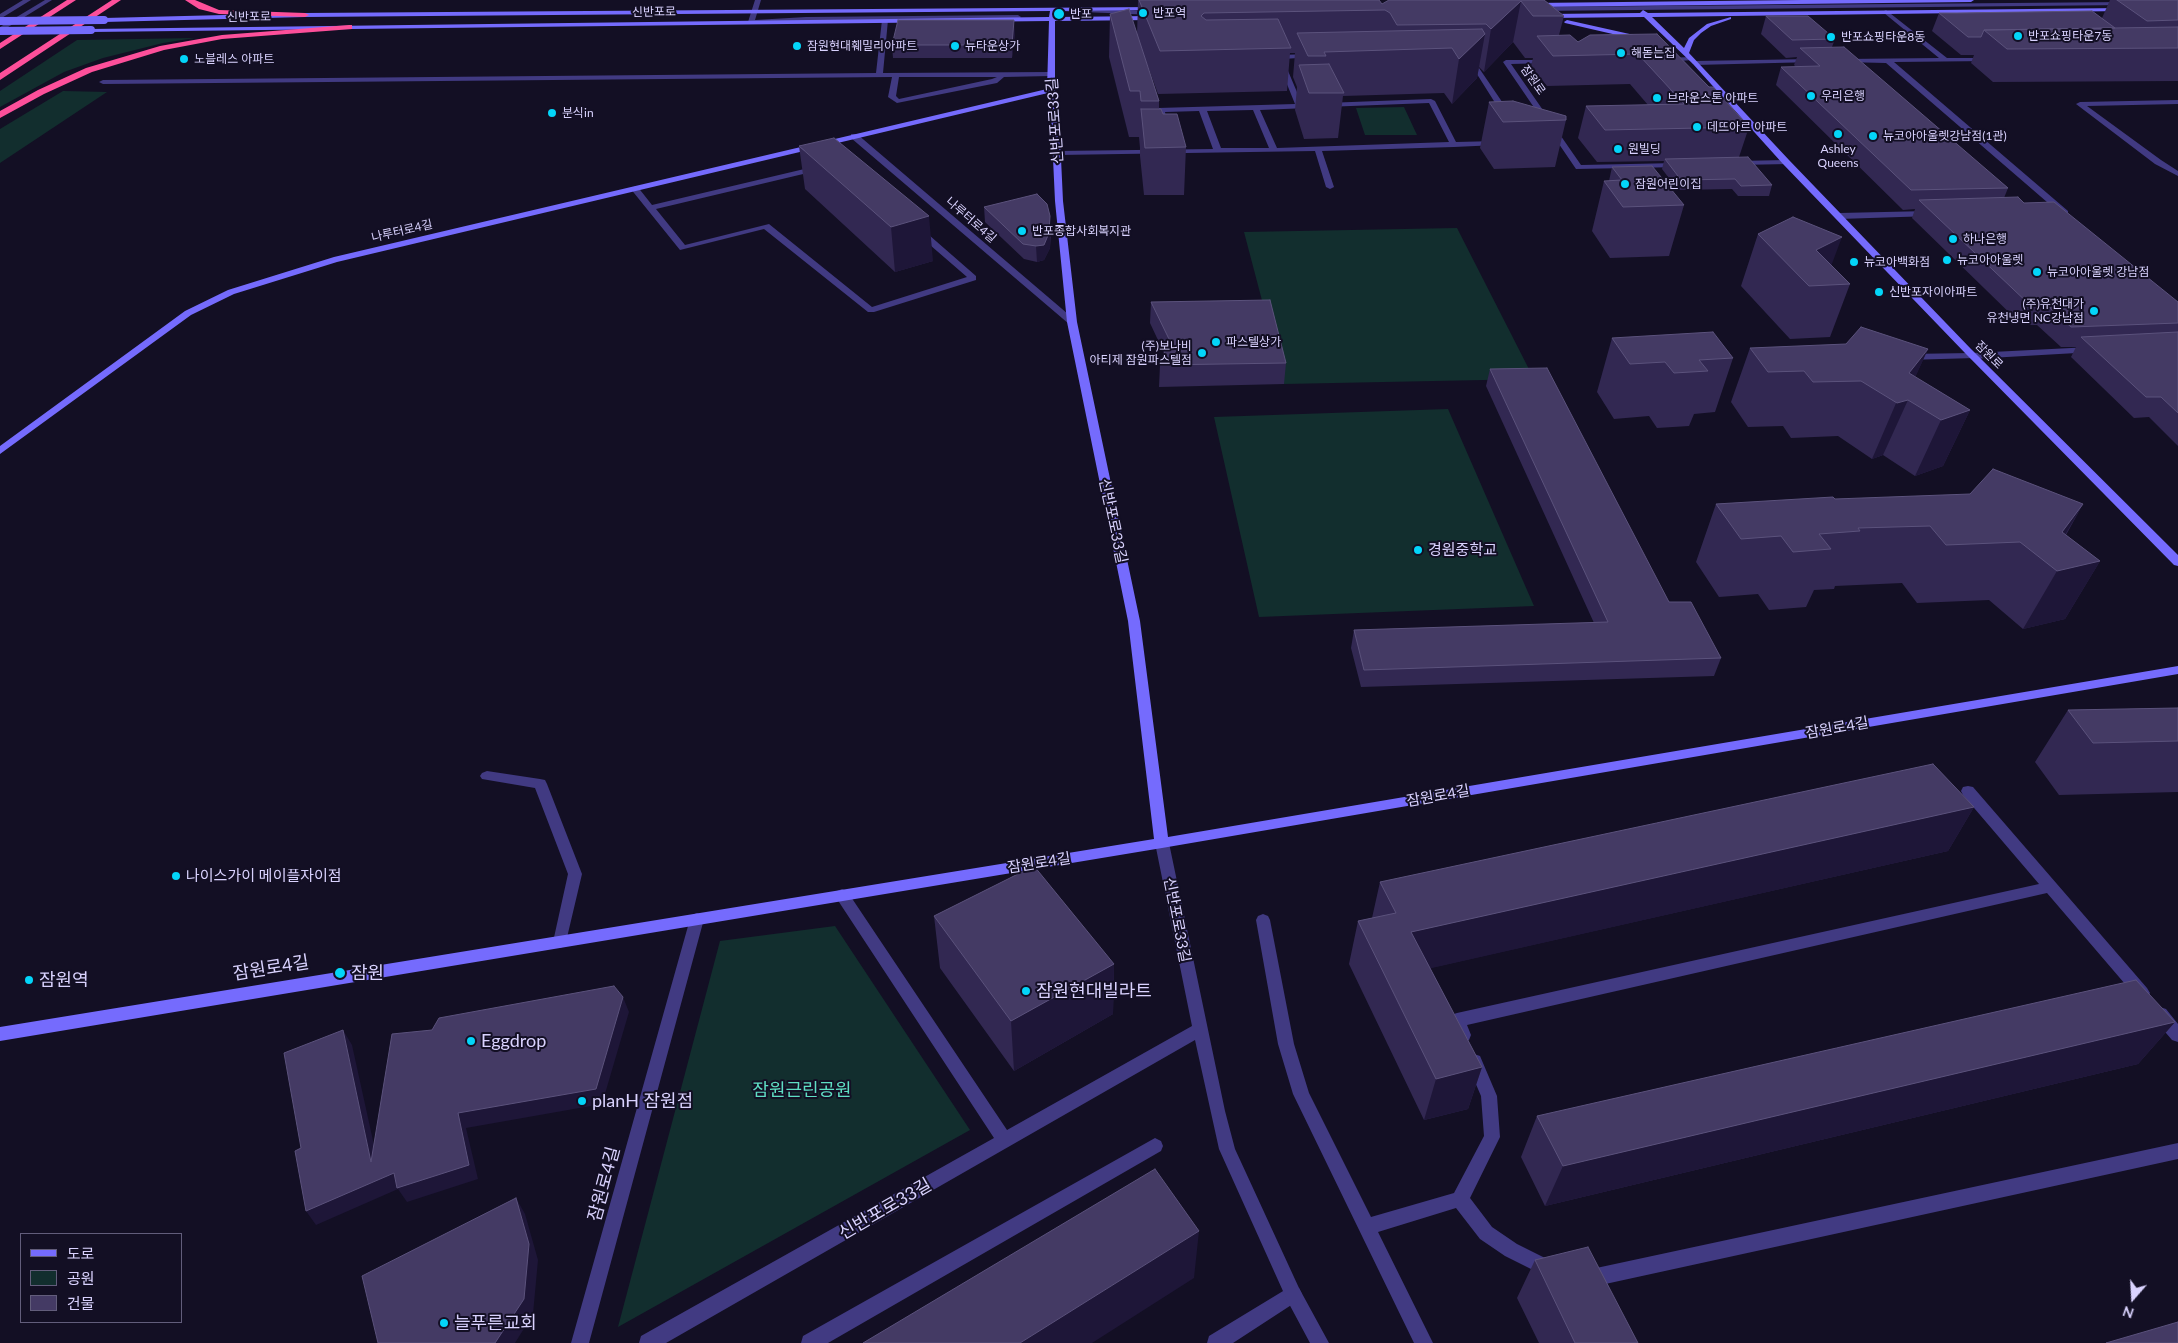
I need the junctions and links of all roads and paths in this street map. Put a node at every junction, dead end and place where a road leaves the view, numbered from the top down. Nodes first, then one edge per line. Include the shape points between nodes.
1 (28, 0) edge
2 (49, 0) edge
3 (72, 0) edge
4 (117, 0) edge
5 (189, 0) edge
6 (758, 0) edge
7 (1551, 0) edge
8 (1697, 0) edge
9 (1971, 0) edge
10 (1757, 2) edge
11 (2138, 2) edge
12 (1635, 4) edge
13 (1532, 5) junction
14 (1523, 7) joint
15 (2133, 9) edge
16 (2067, 10) junction
17 (754, 11) junction
18 (1886, 12) junction
19 (1162, 13) edge
20 (1052, 14) junction
21 (1758, 14) junction
22 (305, 15) junction
23 (1646, 15) junction
24 (1530, 16) edge
25 (2074, 16) edge
26 (0, 17) edge
27 (1542, 19) dead end
28 (885, 20) junction
29 (0, 21) edge
30 (751, 22) junction
31 (348, 27) junction
32 (0, 30) edge
33 (1651, 41) edge
34 (1666, 46) edge
35 (0, 47) edge
36 (1316, 56) edge
37 (1270, 57) edge
38 (1279, 57) junction
39 (2003, 58) edge
40 (1690, 59) junction
41 (1945, 59) junction
42 (1660, 60) edge
43 (1888, 60) junction
44 (1554, 61) edge
45 (1820, 61) edge
46 (1840, 61) edge
47 (1458, 69) edge
48 (1286, 72) junction
49 (1295, 72) edge
50 (1006, 74) junction
51 (1051, 74) junction
52 (879, 75) junction
53 (896, 75) junction
54 (0, 77) edge
55 (103, 82) dead end
56 (1051, 90) junction
57 (2178, 102) edge
58 (1299, 106) junction
59 (1255, 107) junction
60 (1202, 109) junction
61 (0, 115) edge
62 (1514, 126) dead end
63 (854, 136) junction
64 (1168, 143) junction
65 (1506, 143) edge
66 (1454, 145) junction
67 (1318, 149) junction
68 (1274, 150) junction
69 (1218, 151) junction
70 (1058, 153) junction
71 (1786, 162) junction
72 (1726, 164) edge
73 (1686, 165) edge
74 (823, 166) edge
75 (2176, 172) edge
76 (1330, 187) dead end
77 (634, 188) junction
78 (650, 208) junction
79 (2062, 210) junction
80 (2052, 211) edge
81 (1936, 214) edge
82 (1839, 216) junction
83 (2069, 217) edge
84 (915, 227) dead end
85 (1072, 322) junction
86 (2099, 350) edge
87 (1972, 356) junction
88 (1900, 358) edge
89 (0, 451) edge
90 (2178, 562) edge
91 (2178, 670) edge
92 (487, 776) dead end
93 (1968, 791) dead end
94 (1162, 842) junction
95 (2050, 887) junction
96 (842, 895) junction
97 (698, 919) junction
98 (1263, 920) dead end
99 (560, 942) junction
100 (1199, 1030) junction
101 (0, 1034) edge
102 (2178, 1035) edge
103 (1005, 1141) junction
104 (1155, 1146) dead end
105 (2178, 1151) edge
106 (1460, 1199) junction
107 (1367, 1227) junction
108 (1293, 1294) junction
109 (580, 1343) edge
110 (648, 1343) edge
111 (810, 1343) edge
112 (1216, 1343) edge
113 (1320, 1343) edge
114 (1424, 1343) edge

1 - 26 street
2 - 32 street
3 - 35 highway
4 - 54 highway
5 - 22 highway via 202,8 219,12
6 - 17 street
7 - 13 main road
8 - 10 main road
9 - 10 main road
10 - 12 main road
11 - 12 street
12 - 13 main road
12 - 14 street
12 - 23 main road, 잠원로
13 - 14 main road
15 - 16 main road
16 - 18 main road
16 - 25 street
17 - 20 main road, 신반포로
17 - 22 main road, 신반포로
17 - 30 street
18 - 21 main road
18 - 41 street
19 - 20 main road, 신반포로
20 - 28 main road, 신반포로
20 - 30 street
20 - 51 main road, 신반포로33길
21 - 23 main road
21 - 40 main road via 1709,25 1691,39
22 - 29 main road, 신반포로, bridge
23 - 24 main road
23 - 40 main road, 잠원로
27 - 33 main road via 1596,27
28 - 30 main road, 신반포로
28 - 52 street
30 - 31 main road, 신반포로
31 - 32 main road, 신반포로, bridge
31 - 61 highway via 222,37 163,48 89,70
34 - 40 main road
36 - 38 street
37 - 38 street
38 - 48 street
39 - 41 street
40 - 42 street
40 - 45 street
40 - 71 main road, 잠원로
41 - 43 street
43 - 46 street
43 - 79 street
44 - 73 street, 잠원로 via 1506,62 1579,167
47 - 62 street via 1477,69
48 - 49 street
48 - 58 street
50 - 51 street
50 - 53 street
50 - 53 street via 994,82 897,101 892,98
51 - 56 main road, 신반포로33길
52 - 53 street
52 - 55 street
56 - 63 main road, 나루터로4길
56 - 70 main road, 신반포로33길
57 - 75 street via 2080,104
58 - 59 street
58 - 66 street via 1431,101
59 - 60 street
59 - 68 street
60 - 64 street via 1161,110
60 - 69 street
63 - 77 main road, 나루터로4길
63 - 85 street, 나루터로4길
64 - 69 street
64 - 70 street
65 - 66 street
66 - 67 street
67 - 68 street
67 - 76 street
68 - 69 street
70 - 85 main road, 신반포로33길 via 1059,201
71 - 72 street
71 - 82 main road, 잠원로
74 - 78 street
77 - 78 street
77 - 89 main road, 나루터로4길 via 334,260 231,292 188,313
78 - 84 street via 683,248 766,226 871,310 973,278
79 - 80 street
79 - 83 street
81 - 82 street
82 - 87 main road, 잠원로
85 - 94 main road, 신반포로33길 via 1134,621
86 - 87 street
87 - 88 street
87 - 90 main road, 잠원로
91 - 94 main road, 잠원로4길
92 - 99 street via 540,784 575,874
93 - 95 street
94 - 96 main road, 잠원로4길
94 - 100 street, 신반포로33길
95 - 102 street
95 - 106 street via 1456,1020 1489,1096 1492,1137
96 - 97 main road, 잠원로4길
96 - 103 street
97 - 99 main road, 잠원로4길
97 - 109 street, 잠원로4길
98 - 107 street via 1286,1044 1301,1094
99 - 101 main road, 잠원로4길
100 - 103 street, 신반포로33길
100 - 108 street, 신반포로33길 via 1227,1149
103 - 110 street, 신반포로33길
104 - 111 street
105 - 106 street via 1586,1279 1551,1270 1511,1250 1486,1233
106 - 107 street
107 - 114 street
108 - 112 street
108 - 113 street, 신반포로33길

